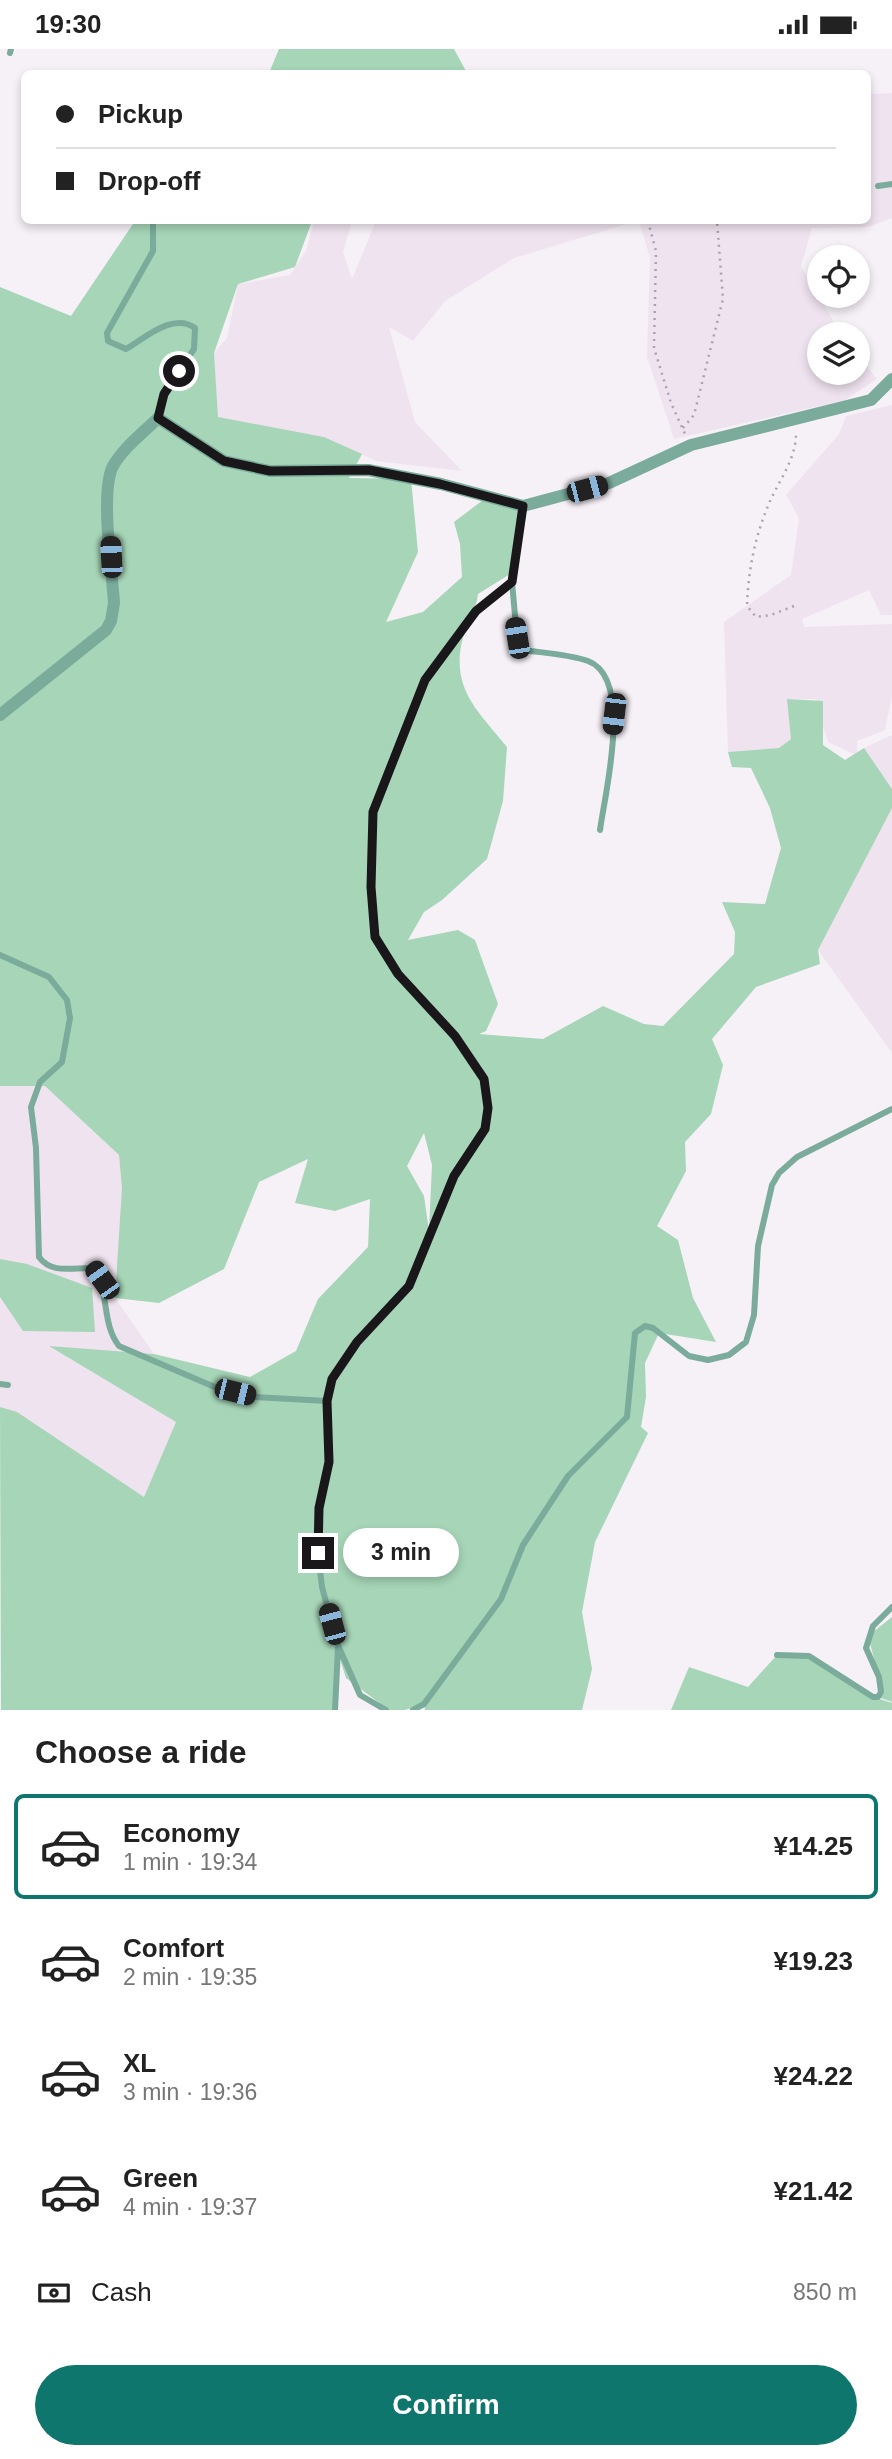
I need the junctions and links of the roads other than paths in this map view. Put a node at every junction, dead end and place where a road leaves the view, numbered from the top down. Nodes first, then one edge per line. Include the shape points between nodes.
1 (892, 184) edge
2 (878, 186) dead end
3 (153, 224) edge
4 (892, 379) edge
5 (158, 418) junction
6 (523, 506) junction
7 (512, 582) junction
8 (0, 715) edge
9 (600, 830) dead end
10 (0, 955) edge
11 (892, 1108) edge
12 (0, 1384) edge
13 (8, 1385) dead end
14 (327, 1401) junction
15 (892, 1607) edge
16 (337, 1643) junction
17 (777, 1655) dead end
18 (335, 1710) edge
19 (386, 1710) edge
20 (414, 1710) edge

1 - 2 lane
3 - 5 lane via 153,251 107,333 108,341 126,349 169,324 188,323 195,328 194,349 164,394
4 - 6 street via 871,400 691,445 609,483
5 - 6 street via 224,461 270,471 369,470
5 - 8 street via 122,454 107,487 114,603 111,621
6 - 7 lane
7 - 9 lane via 517,638 523,650 589,661 604,673 612,691 614,714
7 - 14 lane via 476,611 425,680 373,812 375,937 398,974 455,1036 484,1079 485,1129 454,1176 409,1286 357,1342 332,1379
10 - 14 lane via 50,977 67,1000 70,1018 62,1062 40,1082 31,1107 39,1257 60,1270 93,1268 102,1280 111,1335 119,1346 198,1381 241,1394
11 - 20 lane via 797,1157 779,1173 758,1246 754,1315 746,1342 729,1355 708,1360 689,1356 653,1328 645,1326 635,1333 627,1417 568,1476 523,1545 501,1599 424,1704
12 - 13 lane
14 - 16 lane via 329,1462 319,1508 318,1553
15 - 17 lane via 873,1626 866,1648 879,1677 878,1697 809,1656
16 - 18 lane
16 - 19 lane via 360,1695

